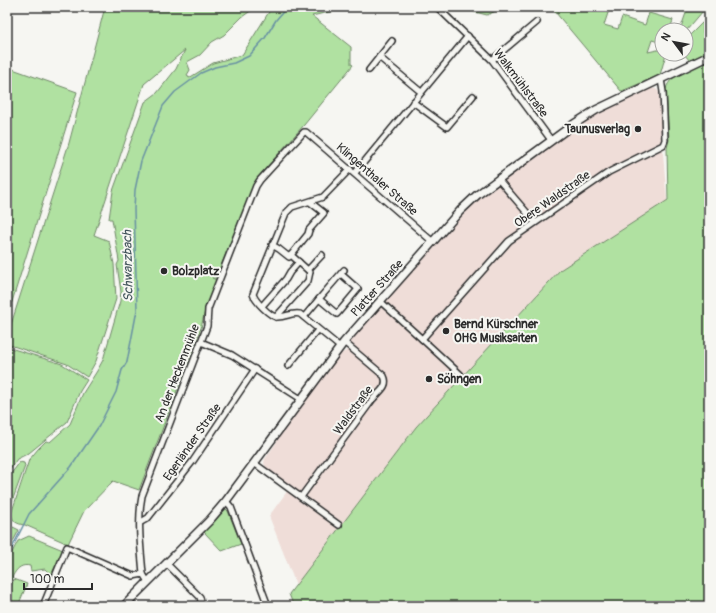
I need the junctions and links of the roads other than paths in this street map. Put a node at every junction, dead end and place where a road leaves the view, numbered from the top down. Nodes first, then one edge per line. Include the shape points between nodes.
1 (437, 7) edge
2 (537, 22) dead end
3 (468, 36) junction
4 (392, 41) dead end
5 (709, 56) edge
6 (379, 57) junction
7 (492, 60) junction
8 (369, 70) dead end
9 (661, 79) junction
10 (421, 92) junction
11 (473, 96) dead end
12 (413, 102) junction
13 (306, 132) joint
14 (552, 140) junction
15 (350, 168) junction
16 (354, 173) junction
17 (498, 179) junction
18 (310, 202) junction
19 (535, 222) junction
20 (433, 242) junction
21 (272, 245) junction
22 (322, 255) dead end
23 (291, 256) junction
24 (298, 262) junction
25 (308, 270) junction
26 (319, 299) junction
27 (380, 301) junction
28 (262, 306) junction
29 (276, 318) junction
30 (304, 318) junction
31 (318, 330) junction
32 (422, 339) junction
33 (201, 342) junction
34 (342, 345) junction
35 (288, 366) dead end
36 (255, 369) junction
37 (460, 374) dead end
38 (301, 399) junction
39 (254, 463) junction
40 (301, 497) junction
41 (226, 501) junction
42 (140, 522) junction
43 (339, 525) dead end
44 (166, 563) junction
45 (143, 574) junction
46 (148, 582) junction
47 (43, 606) edge
48 (124, 606) edge
49 (202, 606) edge
50 (268, 606) edge

1 - 3 street, Walkmühlstraße
2 - 7 street
3 - 7 street, Walkmühlstraße
3 - 10 street
4 - 6 street
5 - 9 main road, Platter Straße
6 - 8 street
6 - 10 street
7 - 14 street, Walkmühlstraße
9 - 14 main road, Platter Straße via 596,110
9 - 19 street, Obere Waldstraße via 665,140 663,145 613,169
10 - 12 street
11 - 12 street via 447,127
12 - 16 street
13 - 15 street, Klingenthaler Straße
13 - 33 street, An der Heckenmühle via 256,186 208,309 207,326
14 - 17 main road, Platter Straße
15 - 16 street, Klingenthaler Straße
15 - 18 street via 328,193
16 - 20 street, Klingenthaler Straße
17 - 19 street
17 - 20 main road, Platter Straße via 469,202
18 - 21 street via 292,207 286,212
18 - 23 street via 324,213
19 - 32 street, Obere Waldstraße via 509,241
20 - 27 main road, Platter Straße
21 - 23 street
21 - 28 street via 254,291 254,298
22 - 25 street
23 - 24 street
24 - 25 street
24 - 28 street
25 - 29 street via 308,281
26 - 26 street via 343,272 358,289 337,314
26 - 30 street
27 - 32 street
27 - 34 main road, Platter Straße
28 - 29 street
29 - 30 street via 295,313
30 - 31 street, Waldstraße
31 - 34 street, Waldstraße
31 - 35 street
32 - 37 street
33 - 36 street via 228,352
33 - 42 street, An der Heckenmühle via 142,496
34 - 38 main road, Platter Straße
34 - 40 street, Waldstraße via 384,376 386,385
36 - 38 street
36 - 42 street, Egerländer Straße via 186,471 148,518
38 - 39 main road, Platter Straße
39 - 40 street
39 - 41 main road, Platter Straße
40 - 43 street
41 - 44 main road, Platter Straße
41 - 50 street via 231,507
42 - 45 street, An der Heckenmühle
44 - 46 main road, Platter Straße
44 - 49 street via 200,597
45 - 46 street
45 - 47 street via 133,576 67,547
46 - 48 main road, Platter Straße

